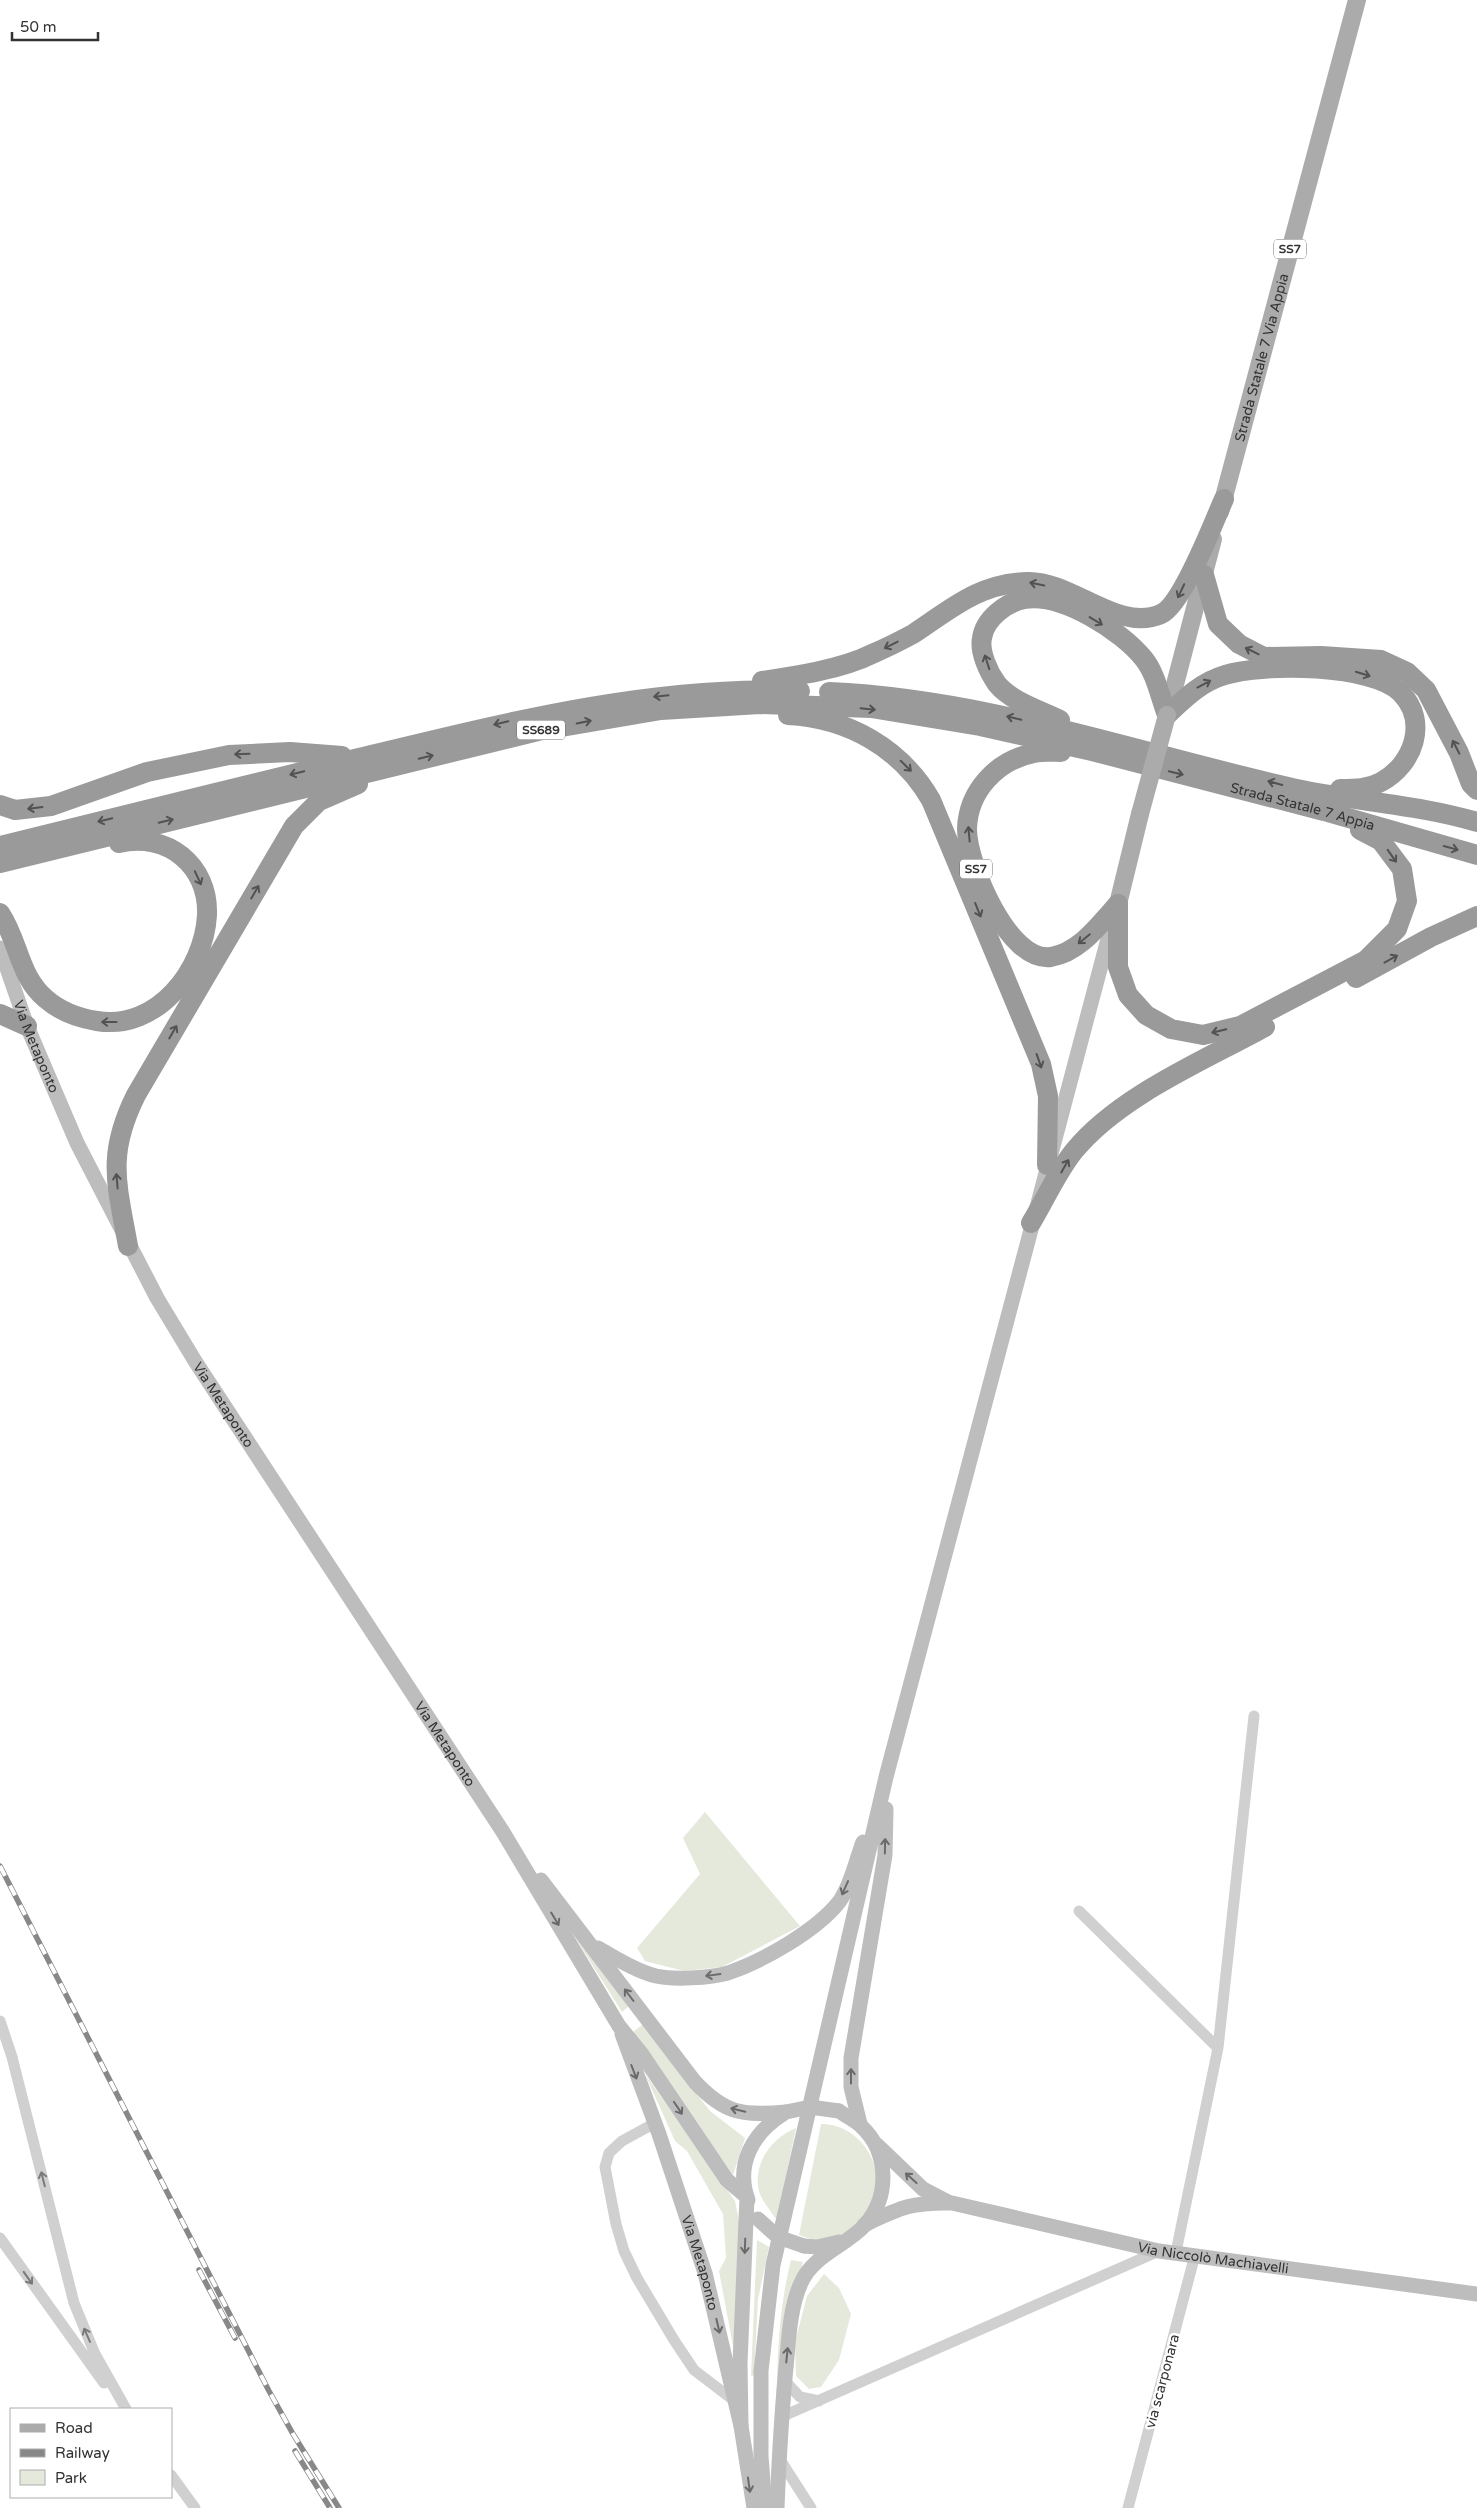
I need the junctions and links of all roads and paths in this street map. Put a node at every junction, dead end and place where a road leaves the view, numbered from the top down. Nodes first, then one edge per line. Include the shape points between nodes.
1 (1357, 0) edge
2 (1224, 499) junction
3 (1204, 575) junction
4 (699, 699) junction
5 (1167, 715) junction
6 (1094, 744) junction
7 (1132, 754) junction
8 (361, 758) junction
9 (399, 764) junction
10 (1302, 790) junction
11 (1477, 790) edge
12 (0, 805) edge
13 (1324, 811) junction
14 (1477, 822) edge
15 (0, 846) edge
16 (44, 851) junction
17 (1477, 855) edge
18 (0, 863) edge
19 (1118, 904) junction
20 (0, 913) edge
21 (1477, 916) edge
22 (0, 948) edge
23 (0, 1014) edge
24 (27, 1026) junction
25 (1047, 1165) junction
26 (1031, 1223) junction
27 (128, 1246) junction
28 (1254, 1716) dead end
29 (886, 1777) junction
30 (503, 1832) junction
31 (1079, 1911) dead end
32 (592, 1945) junction
33 (0, 2021) edge
34 (619, 2026) junction
35 (1218, 2048) junction
36 (786, 2112) junction
37 (654, 2123) junction
38 (860, 2124) junction
39 (876, 2145) junction
40 (747, 2198) junction
41 (952, 2203) junction
42 (864, 2225) junction
43 (0, 2238) edge
44 (845, 2239) junction
45 (1159, 2251) junction
46 (1176, 2252) junction
47 (1195, 2254) junction
48 (1477, 2294) edge
49 (784, 2380) junction
50 (819, 2401) junction
51 (736, 2402) junction
52 (124, 2408) edge
53 (124, 2408) edge
54 (782, 2417) junction
55 (741, 2426) junction
56 (780, 2458) junction
57 (172, 2476) edge
58 (195, 2508) edge
59 (754, 2508) edge
60 (765, 2508) edge
61 (777, 2508) edge
62 (811, 2508) edge
63 (1128, 2508) edge

1 - 2 main road, Strada Statale 7 Via Appia / SS7
2 - 3 main road, Strada Statale 7 Via Appia / SS7
2 -> 4 highway via 1178,598 1162,614 1143,618 1121,616 1064,590 1030,582 997,586 963,599 911,634 870,655
3 - 5 main road, Strada Statale 7 Via Appia / SS7
11 -> 3 highway via 1471,784 1459,753 1426,690 1407,672 1381,660 1264,657 1238,644 1218,624
4 - 6 highway, SS689 via 769,690 870,694 984,711
4 -> 8 highway, SS689 via 634,699 507,722
9 -> 4 highway, SS689 via 486,742
4 -> 25 highway via 722,714 791,715 859,732 884,747 916,776 943,824 1040,1064 1048,1096
6 -> 5 highway via 1020,702 998,685 985,663 982,638 992,618 1007,605 1026,599 1055,601 1083,613 1119,635 1144,659
5 -> 10 highway via 1200,685 1226,674 1272,668 1354,672 1386,681 1401,692 1414,714 1415,728 1413,747 1395,773 1361,789
5 - 19 main road, Strada Statale 7 Via Appia, bridge
6 - 7 highway, SS689
19 -> 6 highway, SS7 via 1068,952 1049,957 1028,952 1010,936 992,906 973,861 967,830 972,801 986,779 1009,761 1034,752
10 -> 7 highway, Strada Statale 7 Appia
7 -> 13 highway, Strada Statale 7 Appia
8 -> 12 highway via 290,752 230,755 147,772 52,806 15,810
8 -> 15 highway, SS689
16 -> 9 highway, SS689
27 -> 9 highway via 115,1155 122,1127 136,1095 294,826 319,801 340,790 373,780
10 - 14 highway, Strada Statale 7 Appia
13 -> 17 highway, Strada Statale 7 Appia
13 -> 19 highway via 1381,841 1402,869 1407,901 1397,930 1366,960 1240,1026 1203,1035 1171,1029 1146,1015 1128,995 1118,967
16 - 18 highway, SS689
16 -> 20 highway via 71,854 122,842 146,841 166,845 184,856 198,876 207,914 199,950 178,987 162,1005 132,1019 109,1023 71,1015 46,1000 30,982
19 - 25 main road
26 -> 21 highway via 1073,1152 1107,1118 1150,1090 1431,937
22 - 24 main road, Via Metaponto
23 - 24 highway
24 - 27 main road, Via Metaponto via 77,1143
25 - 26 main road
26 - 29 main road
27 - 30 main road, Via Metaponto via 200,1369
28 - 35 street
29 -> 32 main road via 840,1901 813,1926 787,1943 727,1973 693,1978 656,1976
38 -> 29 main road via 851,2087 851,2058 885,1855
29 - 60 main road via 773,2265 761,2371
30 - 32 main road
30 -> 34 main road
31 - 35 street
36 -> 32 main road via 759,2115 733,2110 713,2101 695,2082
52 -> 33 street via 95,2354 74,2303
34 -> 37 main road, Via Metaponto
34 -> 40 main road via 641,2053 727,2180
35 - 46 street
36 - 38 main road, bridge via 810,2107 839,2111
36 - 40 main road via 767,2124 752,2143 744,2171
37 -> 51 main road, Via Metaponto via 705,2273
37 - 51 street via 622,2140 609,2153 605,2167 616,2224 637,2278 694,2370
38 - 39 main road
41 -> 39 main road via 923,2188
39 - 42 main road via 883,2168 883,2188 875,2211
40 - 44 main road, bridge via 758,2219 778,2237 804,2246 829,2245
40 -> 55 main road via 740,2363
41 - 42 main road via 901,2207
41 - 45 main road, Via Niccolò Machiavelli
42 - 44 main road
43 -> 53 street
49 -> 44 main road via 790,2322 801,2283 812,2267
45 - 46 main road, Via Niccolò Machiavelli
45 - 50 street
46 - 47 main road, Via Niccolò Machiavelli
47 - 48 main road, Via Niccolò Machiavelli
47 - 63 street, via scarponara
49 - 50 street via 800,2397
49 - 54 main road
50 - 54 street
51 - 55 main road, Via Metaponto
54 - 56 main road
55 -> 59 main road, Via Metaponto
56 - 61 main road
56 - 62 street
57 - 58 street

